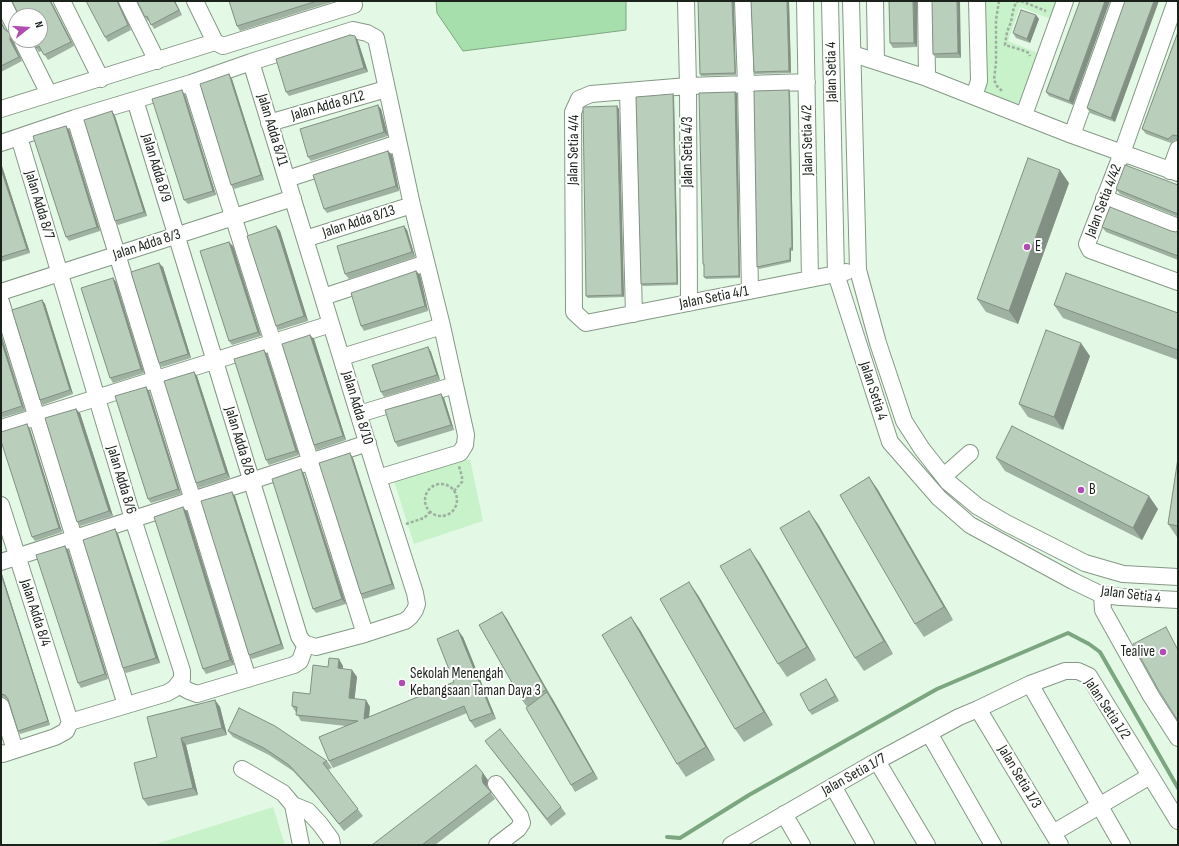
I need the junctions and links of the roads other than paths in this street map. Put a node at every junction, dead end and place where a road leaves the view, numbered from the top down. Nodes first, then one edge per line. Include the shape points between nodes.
1 (2, 1) edge
2 (62, 1) edge
3 (127, 1) edge
4 (195, 1) edge
5 (353, 1) edge
6 (686, 1) edge
7 (743, 1) edge
8 (805, 1) edge
9 (830, 1) edge
10 (851, 1) edge
11 (875, 1) edge
12 (926, 1) edge
13 (977, 1) edge
14 (1065, 1) edge
15 (1120, 1) edge
16 (1176, 1) edge
17 (8, 13) edge
18 (215, 42) junction
19 (26, 48) edge
20 (852, 54) junction
21 (157, 60) junction
22 (251, 62) junction
23 (876, 62) junction
24 (927, 78) junction
25 (101, 79) junction
26 (807, 82) junction
27 (191, 83) junction
28 (746, 85) junction
29 (688, 86) junction
30 (386, 89) junction
31 (628, 92) junction
32 (49, 94) junction
33 (974, 96) junction
34 (135, 100) junction
35 (1, 109) edge
36 (1024, 115) junction
37 (75, 118) junction
38 (269, 123) junction
39 (1072, 135) junction
40 (19, 137) junction
41 (1, 143) edge
42 (398, 143) junction
43 (1178, 149) edge
44 (1122, 154) junction
45 (1174, 172) edge
46 (287, 179) junction
47 (293, 198) junction
48 (1104, 198) junction
49 (412, 205) junction
50 (234, 217) junction
51 (1178, 227) edge
52 (177, 236) junction
53 (305, 239) junction
54 (117, 255) junction
55 (426, 263) junction
56 (858, 270) junction
57 (60, 273) junction
58 (836, 274) junction
59 (810, 279) junction
60 (1178, 282) edge
61 (750, 291) junction
62 (1, 292) edge
63 (323, 297) junction
64 (1, 302) edge
65 (689, 303) junction
66 (574, 312) joint
67 (634, 314) junction
68 (331, 324) junction
69 (442, 326) junction
70 (273, 342) junction
71 (342, 358) junction
72 (215, 361) junction
73 (155, 380) junction
74 (454, 385) junction
75 (97, 398) junction
76 (359, 414) junction
77 (37, 418) junction
78 (1, 428) edge
79 (368, 443) junction
80 (970, 453) dead end
81 (311, 461) junction
82 (944, 476) junction
83 (378, 478) junction
84 (251, 481) junction
85 (192, 500) junction
86 (1, 505) edge
87 (133, 519) junction
88 (74, 538) junction
89 (17, 557) junction
90 (1, 562) edge
91 (1178, 578) edge
92 (1102, 595) junction
93 (1178, 600) edge
94 (365, 634) junction
95 (306, 644) junction
96 (248, 678) junction
97 (1030, 684) junction
98 (178, 685) junction
99 (126, 705) junction
100 (1, 706) edge
101 (978, 709) junction
102 (70, 722) junction
103 (929, 733) junction
104 (1178, 738) edge
105 (8, 751) edge
106 (877, 761) junction
107 (242, 769) dead end
108 (1150, 776) junction
109 (496, 784) dead end
110 (833, 786) junction
111 (293, 805) junction
112 (1099, 806) junction
113 (784, 814) junction
114 (1178, 821) edge
115 (1056, 839) edge
116 (734, 844) edge
117 (301, 845) edge
118 (332, 845) edge
119 (497, 845) edge
120 (802, 845) edge
121 (866, 845) edge
122 (928, 845) edge
123 (993, 845) edge
124 (1122, 845) edge

1 - 17 street
2 - 25 street
3 - 21 street
4 - 18 street
5 - 18 street via 354,5 223,46
6 - 29 street, Jalan Setia 4/3
7 - 28 street
8 - 26 street, Jalan Setia 4/2
9 - 58 street, Jalan Setia 4
10 - 20 street, Jalan Setia 4
11 - 23 street
12 - 24 street
13 - 33 street via 979,81
14 - 36 street
15 - 39 street
16 - 44 street, Jalan Setia 4/42
18 - 21 street
19 - 32 street
20 - 23 street
20 - 56 street, Jalan Setia 4
21 - 25 street
22 - 27 street
22 - 30 street via 353,30 376,38
22 - 38 street, Jalan Adda 8/11
23 - 24 street
24 - 33 street
25 - 32 street
26 - 28 street, Jalan Setia 4/4
26 - 59 street, Jalan Setia 4/2
27 - 34 street
27 - 50 street
28 - 29 street, Jalan Setia 4/4
28 - 61 street
29 - 31 street, Jalan Setia 4/4
29 - 65 street, Jalan Setia 4/3
30 - 38 street, Jalan Adda 8/12
30 - 42 street
31 - 66 street, Jalan Setia 4/4 via 591,94 580,99 573,112
31 - 67 street
32 - 35 street
33 - 36 street
34 - 37 street
34 - 52 street, Jalan Adda 8/9
36 - 39 street
37 - 40 street
37 - 54 street
38 - 46 street, Jalan Adda 8/11
39 - 44 street
40 - 41 street
40 - 57 street, Jalan Adda 8/7
42 - 46 street
42 - 49 street
43 - 45 street
44 - 45 street
44 - 48 street, Jalan Setia 4/42
46 - 47 street, Jalan Adda 8/11
47 - 50 street, Jalan Adda 8/3
47 - 53 street, Jalan Adda 8/10
48 - 51 street
48 - 60 street, Jalan Setia 4/42 via 1087,244 1090,250
49 - 53 street, Jalan Adda 8/13
49 - 55 street
50 - 52 street, Jalan Adda 8/3
50 - 70 street
52 - 54 street, Jalan Adda 8/3
52 - 72 street, Jalan Adda 8/8
53 - 63 street, Jalan Adda 8/10
54 - 57 street, Jalan Adda 8/3
54 - 73 street
55 - 63 street
55 - 69 street
56 - 58 street, Jalan Setia 4/1
56 - 82 street, Jalan Setia 4 via 878,343 904,421
57 - 62 street, Jalan Adda 8/3
57 - 75 street, Jalan Adda 8/6
58 - 59 street, Jalan Setia 4/1
58 - 92 street, Jalan Setia 4 via 890,442 939,498 970,525 1073,582
59 - 61 street, Jalan Setia 4/1
61 - 65 street, Jalan Setia 4/1
63 - 68 street, Jalan Adda 8/10
64 - 77 street
65 - 67 street, Jalan Setia 4/1
66 - 67 street, Jalan Setia 4/1 via 586,323
68 - 70 street
68 - 71 street, Jalan Adda 8/10
69 - 71 street
69 - 74 street
70 - 72 street
70 - 81 street
71 - 76 street, Jalan Adda 8/10
72 - 73 street
72 - 84 street, Jalan Adda 8/8
73 - 75 street
73 - 85 street
74 - 76 street
74 - 83 street via 466,435 460,450
75 - 77 street
75 - 87 street, Jalan Adda 8/6
76 - 79 street, Jalan Adda 8/10
77 - 78 street
77 - 88 street
79 - 81 street
79 - 83 street, Jalan Adda 8/10
80 - 82 street
81 - 84 street
81 - 94 street
82 - 91 street, Jalan Setia 4 via 977,506 1085,563 1124,574
83 - 94 street, Jalan Adda 8/10 via 417,604 405,621
84 - 85 street
84 - 95 street, Jalan Adda 8/8 via 299,636
85 - 87 street
85 - 96 street
86 - 89 street, Jalan Adda 8/4
87 - 88 street
87 - 98 street, Jalan Adda 8/6 via 182,671 182,679
88 - 89 street
88 - 99 street
89 - 90 street
89 - 102 street, Jalan Adda 8/4
92 - 93 street, Jalan Setia 4
92 - 104 street via 1103,610 1156,694 1169,726
94 - 95 street via 316,647
95 - 96 street via 300,661 294,665
96 - 98 street via 197,694
97 - 101 street, Jalan Setia 1/2
97 - 108 street, Jalan Setia 1/2 via 1065,671 1078,671 1089,676
97 - 112 street
98 - 99 street via 167,693
99 - 102 street
100 - 105 street
101 - 103 street, Jalan Setia 1/7
101 - 115 street, Jalan Setia 1/3
102 - 105 street via 66,731 55,737
103 - 106 street, Jalan Setia 1/7
103 - 123 street
106 - 110 street, Jalan Setia 1/7
106 - 122 street
107 - 111 street via 283,793
108 - 112 street
108 - 114 street, Jalan Setia 1/2
109 - 119 street via 520,816 522,824
110 - 113 street, Jalan Setia 1/7
110 - 121 street
111 - 117 street
111 - 118 street via 308,811 331,839
112 - 115 street
112 - 124 street
113 - 116 street, Jalan Setia 1/7
113 - 120 street

